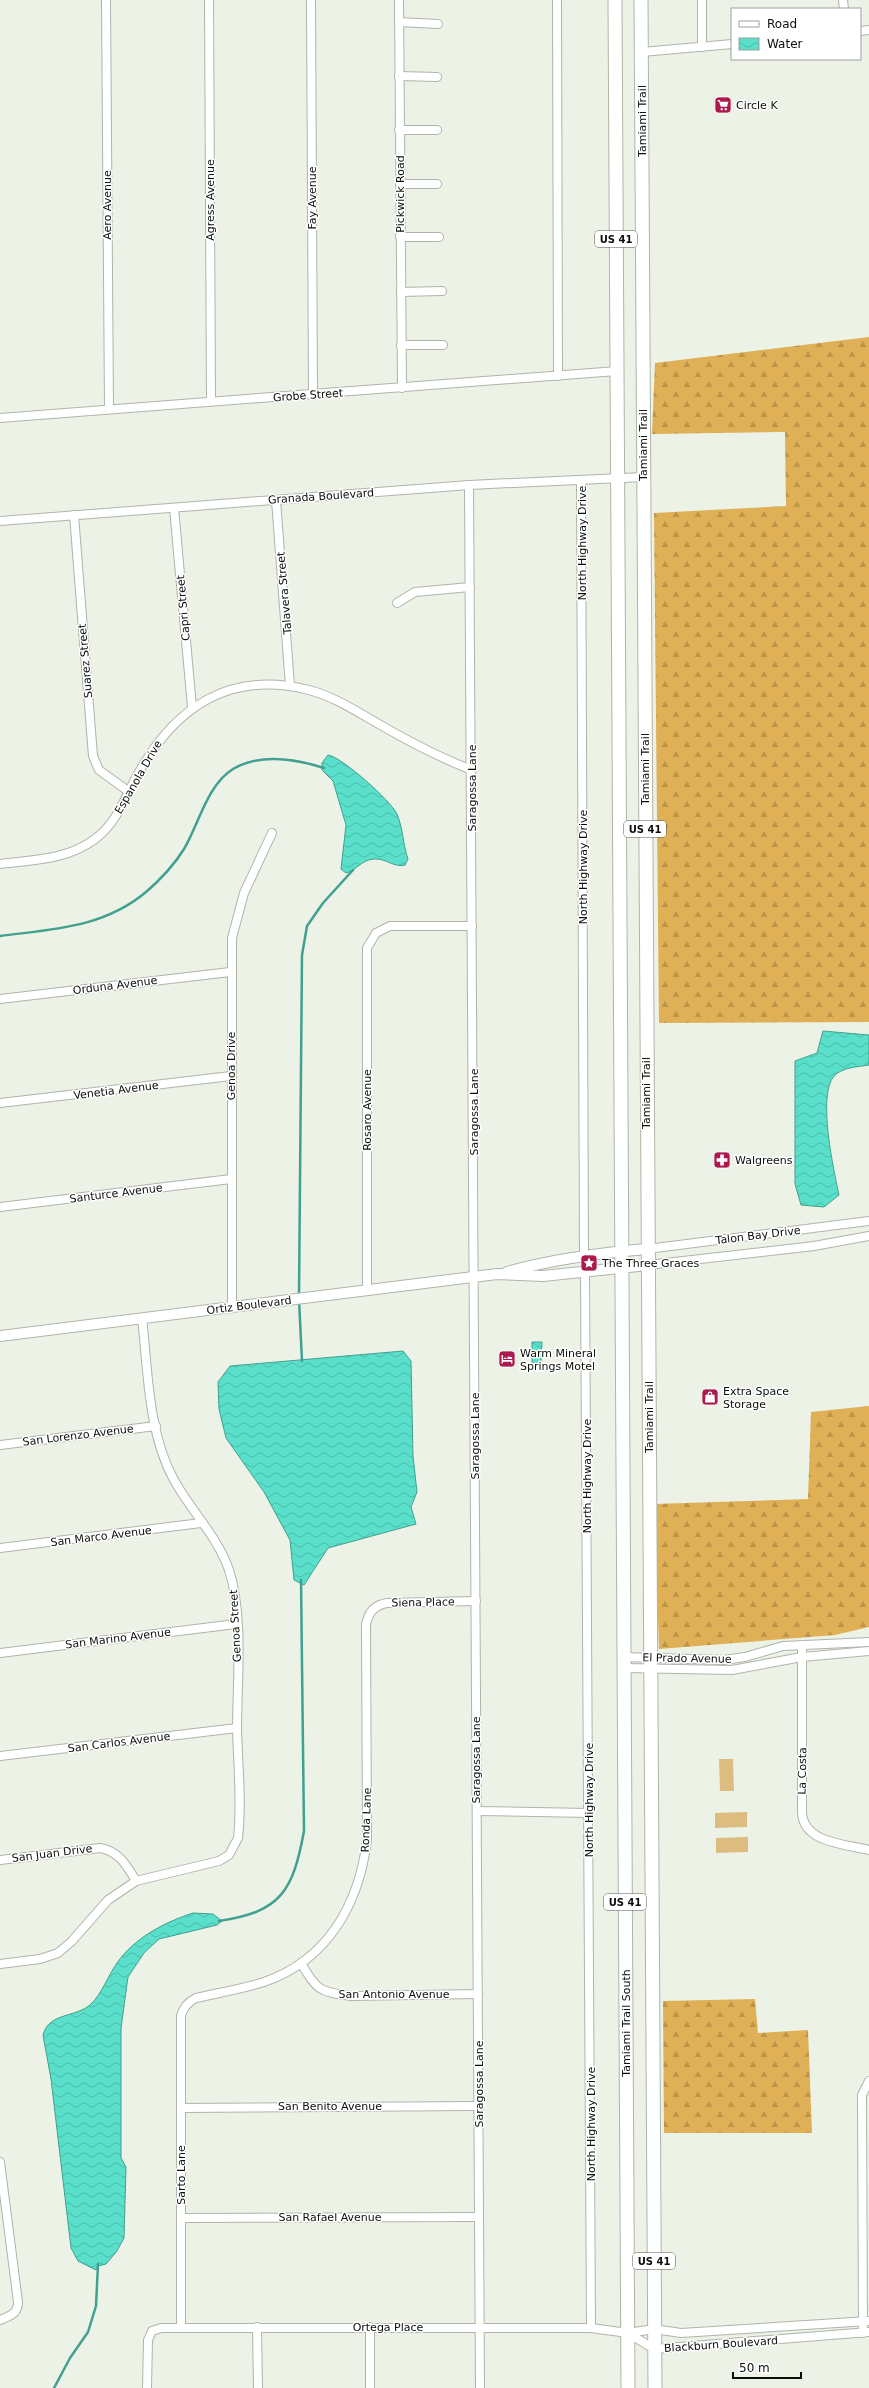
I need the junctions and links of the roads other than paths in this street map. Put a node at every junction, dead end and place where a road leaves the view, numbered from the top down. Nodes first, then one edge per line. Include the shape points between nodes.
1 (106, 0) edge
2 (209, 0) edge
3 (311, 0) edge
4 (399, 0) edge
5 (557, 0) edge
6 (615, 0) edge
7 (641, 0) edge
8 (702, 0) edge
9 (399, 22) junction
10 (438, 24) dead end
11 (731, 44) edge
12 (702, 47) junction
13 (642, 52) junction
14 (399, 76) junction
15 (437, 77) dead end
16 (399, 130) junction
17 (437, 130) dead end
18 (400, 184) junction
19 (437, 184) dead end
20 (400, 237) junction
21 (439, 237) dead end
22 (442, 291) dead end
23 (401, 292) junction
24 (401, 345) junction
25 (442, 345) dead end
26 (617, 371) junction
27 (558, 376) junction
28 (402, 388) junction
29 (313, 395) junction
30 (211, 400) junction
31 (109, 409) junction
32 (0, 418) edge
33 (643, 477) junction
34 (617, 478) junction
35 (581, 480) junction
36 (470, 485) junction
37 (276, 500) junction
38 (174, 508) junction
39 (74, 515) junction
40 (0, 521) edge
41 (470, 587) junction
42 (397, 603) dead end
43 (290, 686) junction
44 (192, 707) junction
45 (472, 770) junction
46 (128, 791) junction
47 (272, 834) dead end
48 (0, 864) edge
49 (472, 926) junction
50 (230, 972) junction
51 (0, 999) edge
52 (231, 1076) junction
53 (0, 1103) edge
54 (231, 1179) junction
55 (0, 1207) edge
56 (869, 1221) edge
57 (869, 1236) edge
58 (647, 1249) junction
59 (621, 1251) junction
60 (584, 1254) junction
61 (648, 1265) junction
62 (621, 1267) junction
63 (585, 1272) junction
64 (497, 1274) junction
65 (474, 1277) junction
66 (367, 1290) junction
67 (232, 1307) junction
68 (142, 1318) junction
69 (0, 1336) edge
70 (156, 1426) junction
71 (0, 1445) edge
72 (201, 1523) junction
73 (0, 1548) edge
74 (476, 1601) junction
75 (372, 1610) joint
76 (236, 1624) junction
77 (869, 1642) edge
78 (802, 1646) junction
79 (869, 1652) edge
80 (0, 1653) edge
81 (802, 1657) junction
82 (738, 1658) junction
83 (623, 1663) junction
84 (650, 1664) junction
85 (740, 1670) junction
86 (237, 1728) junction
87 (0, 1756) edge
88 (477, 1811) junction
89 (589, 1813) junction
90 (869, 1850) edge
91 (0, 1860) edge
92 (136, 1881) junction
93 (301, 1963) junction
94 (0, 1964) edge
95 (478, 1994) junction
96 (180, 2023) joint
97 (868, 2082) edge
98 (479, 2106) junction
99 (181, 2108) junction
100 (866, 2160) edge
101 (0, 2162) edge
102 (1, 2171) edge
103 (479, 2217) junction
104 (181, 2218) junction
105 (866, 2243) edge
106 (0, 2320) edge
107 (866, 2321) edge
108 (181, 2327) junction
109 (257, 2327) junction
110 (370, 2327) junction
111 (480, 2328) junction
112 (591, 2328) junction
113 (654, 2329) junction
114 (866, 2332) edge
115 (628, 2334) junction
116 (654, 2349) junction
117 (147, 2388) edge
118 (258, 2388) edge
119 (370, 2388) edge
120 (480, 2388) edge
121 (628, 2388) edge
122 (655, 2388) edge

1 - 31 street, Aero Avenue
2 - 30 street, Agress Avenue
3 - 29 street, Fay Avenue
4 - 9 street, Pickwick Road
5 - 27 street
6 - 26 main road, US 41
7 - 13 main road, Tamiami Trail / US 41
8 - 12 street
9 - 10 street
9 - 14 street, Pickwick Road
11 - 12 street
12 - 13 street
13 - 33 main road, Tamiami Trail / US 41
14 - 15 street
14 - 16 street, Pickwick Road
16 - 17 street
16 - 18 street, Pickwick Road
18 - 19 street
18 - 20 street, Pickwick Road
20 - 21 street
20 - 23 street, Pickwick Road
22 - 23 street
23 - 24 street, Pickwick Road
24 - 25 street
24 - 28 street, Pickwick Road
26 - 27 street, Grobe Street
26 - 34 main road, US 41
27 - 28 street, Grobe Street
28 - 29 street, Grobe Street
29 - 30 street, Grobe Street
30 - 31 street, Grobe Street
31 - 32 street, Grobe Street
33 - 34 street, Granada Boulevard
33 - 58 main road, Tamiami Trail / US 41
34 - 35 street, Granada Boulevard
34 - 59 main road, US 41
35 - 36 street, Granada Boulevard
35 - 60 street, North Highway Drive
36 - 37 street, Granada Boulevard
36 - 41 street, Saragossa Lane
37 - 38 street, Granada Boulevard
37 - 43 street, Talavera Street
38 - 39 street, Granada Boulevard
38 - 44 street, Capri Street
39 - 40 street, Granada Boulevard
39 - 46 street, Suarez Street via 93,756 99,770
41 - 42 street via 415,592
41 - 45 street, Saragossa Lane
43 - 44 street, Espanola Drive via 263,685 242,688 225,692
43 - 45 street, Espanola Drive via 311,690 330,698 431,754
44 - 46 street, Espanola Drive via 163,735
45 - 49 street, Saragossa Lane
46 - 48 street, Espanola Drive via 112,823 88,844 54,858
47 - 50 street, Genoa Drive via 236,916
49 - 65 street, Saragossa Lane
49 - 66 street, Rosaro Avenue via 393,926 376,933 370,942 366,956
50 - 51 street, Orduna Avenue
50 - 52 street, Genoa Drive
52 - 53 street, Venetia Avenue
52 - 54 street, Genoa Drive
54 - 55 street, Santurce Avenue
54 - 67 street, Genoa Drive
56 - 58 street, Talon Bay Drive
57 - 61 street, Talon Bay Drive via 814,1246
58 - 59 street, Ortiz Boulevard
58 - 61 main road, Tamiami Trail / US 41
59 - 60 street, Ortiz Boulevard
59 - 62 main road, US 41
60 - 64 street, Ortiz Boulevard
61 - 62 street, Ortiz Boulevard
61 - 84 main road, Tamiami Trail / US 41
62 - 63 street, Ortiz Boulevard
62 - 83 main road, US 41
63 - 64 street, Ortiz Boulevard via 543,1276
63 - 89 street, North Highway Drive
64 - 65 street, Ortiz Boulevard
65 - 66 street, Ortiz Boulevard
65 - 74 street, Saragossa Lane
66 - 67 street, Ortiz Boulevard
67 - 68 street, Ortiz Boulevard
68 - 69 street, Ortiz Boulevard
68 - 70 street, Genoa Street
70 - 71 street, San Lorenzo Avenue
70 - 72 street, Genoa Street via 174,1480
72 - 73 street, San Marco Avenue
72 - 76 street, Genoa Street via 218,1547 229,1570 234,1589
74 - 75 street, Siena Place via 387,1603
74 - 88 street, Saragossa Lane
75 - 93 street, Ronda Lane via 366,1625 367,1840 364,1866 356,1892 340,1922 324,1943
76 - 80 street, San Marino Avenue
76 - 86 street, Genoa Street
77 - 78 street, El Prado Avenue
78 - 81 street, La Costa
78 - 82 street, El Prado Avenue via 775,1648
79 - 81 street
81 - 85 street
81 - 90 street, La Costa via 804,1824 817,1837
82 - 84 street, El Prado Avenue
82 - 85 street
83 - 84 street
83 - 84 street, El Prado Avenue
83 - 115 main road, Tamiami Trail South / US 41
84 - 85 street
84 - 113 main road, US 41
86 - 87 street, San Carlos Avenue
86 - 92 street, Genoa Street via 239,1826 236,1844 229,1854 209,1865 157,1874
88 - 89 street
88 - 95 street, Saragossa Lane
89 - 112 street, North Highway Drive
91 - 92 street, San Juan Drive via 100,1848 119,1857
92 - 94 street via 108,1900 72,1941 58,1952 40,1959
93 - 95 street, San Antonio Avenue via 314,1985 330,1993 351,1996
93 - 96 street, Ronda Lane via 264,1982 196,1998 182,2010
95 - 98 street, Saragossa Lane
96 - 99 street, Sarto Lane
97 - 100 street via 862,2095
98 - 99 street, San Benito Avenue
98 - 103 street, Saragossa Lane
99 - 104 street, Sarto Lane
100 - 105 street
101 - 102 street
102 - 106 street via 18,2302 16,2311
103 - 104 street, San Rafael Avenue
103 - 111 street, Saragossa Lane
104 - 108 street, Sarto Lane
105 - 107 street
107 - 113 street, Blackburn Boulevard via 681,2333
107 - 114 street
108 - 109 street, Ortega Place
108 - 117 street, Ortega Place via 162,2328 150,2334
109 - 110 street, Ortega Place
109 - 118 street
110 - 111 street, Ortega Place
110 - 119 street
111 - 112 street, Ortega Place
111 - 120 street, Saragossa Lane
112 - 115 street, Ortega Place
113 - 115 street, Blackburn Boulevard
113 - 116 main road, US 41
114 - 116 street, Blackburn Boulevard
115 - 116 street, Blackburn Boulevard
115 - 121 main road, Tamiami Trail South / US 41
116 - 122 main road, US 41

